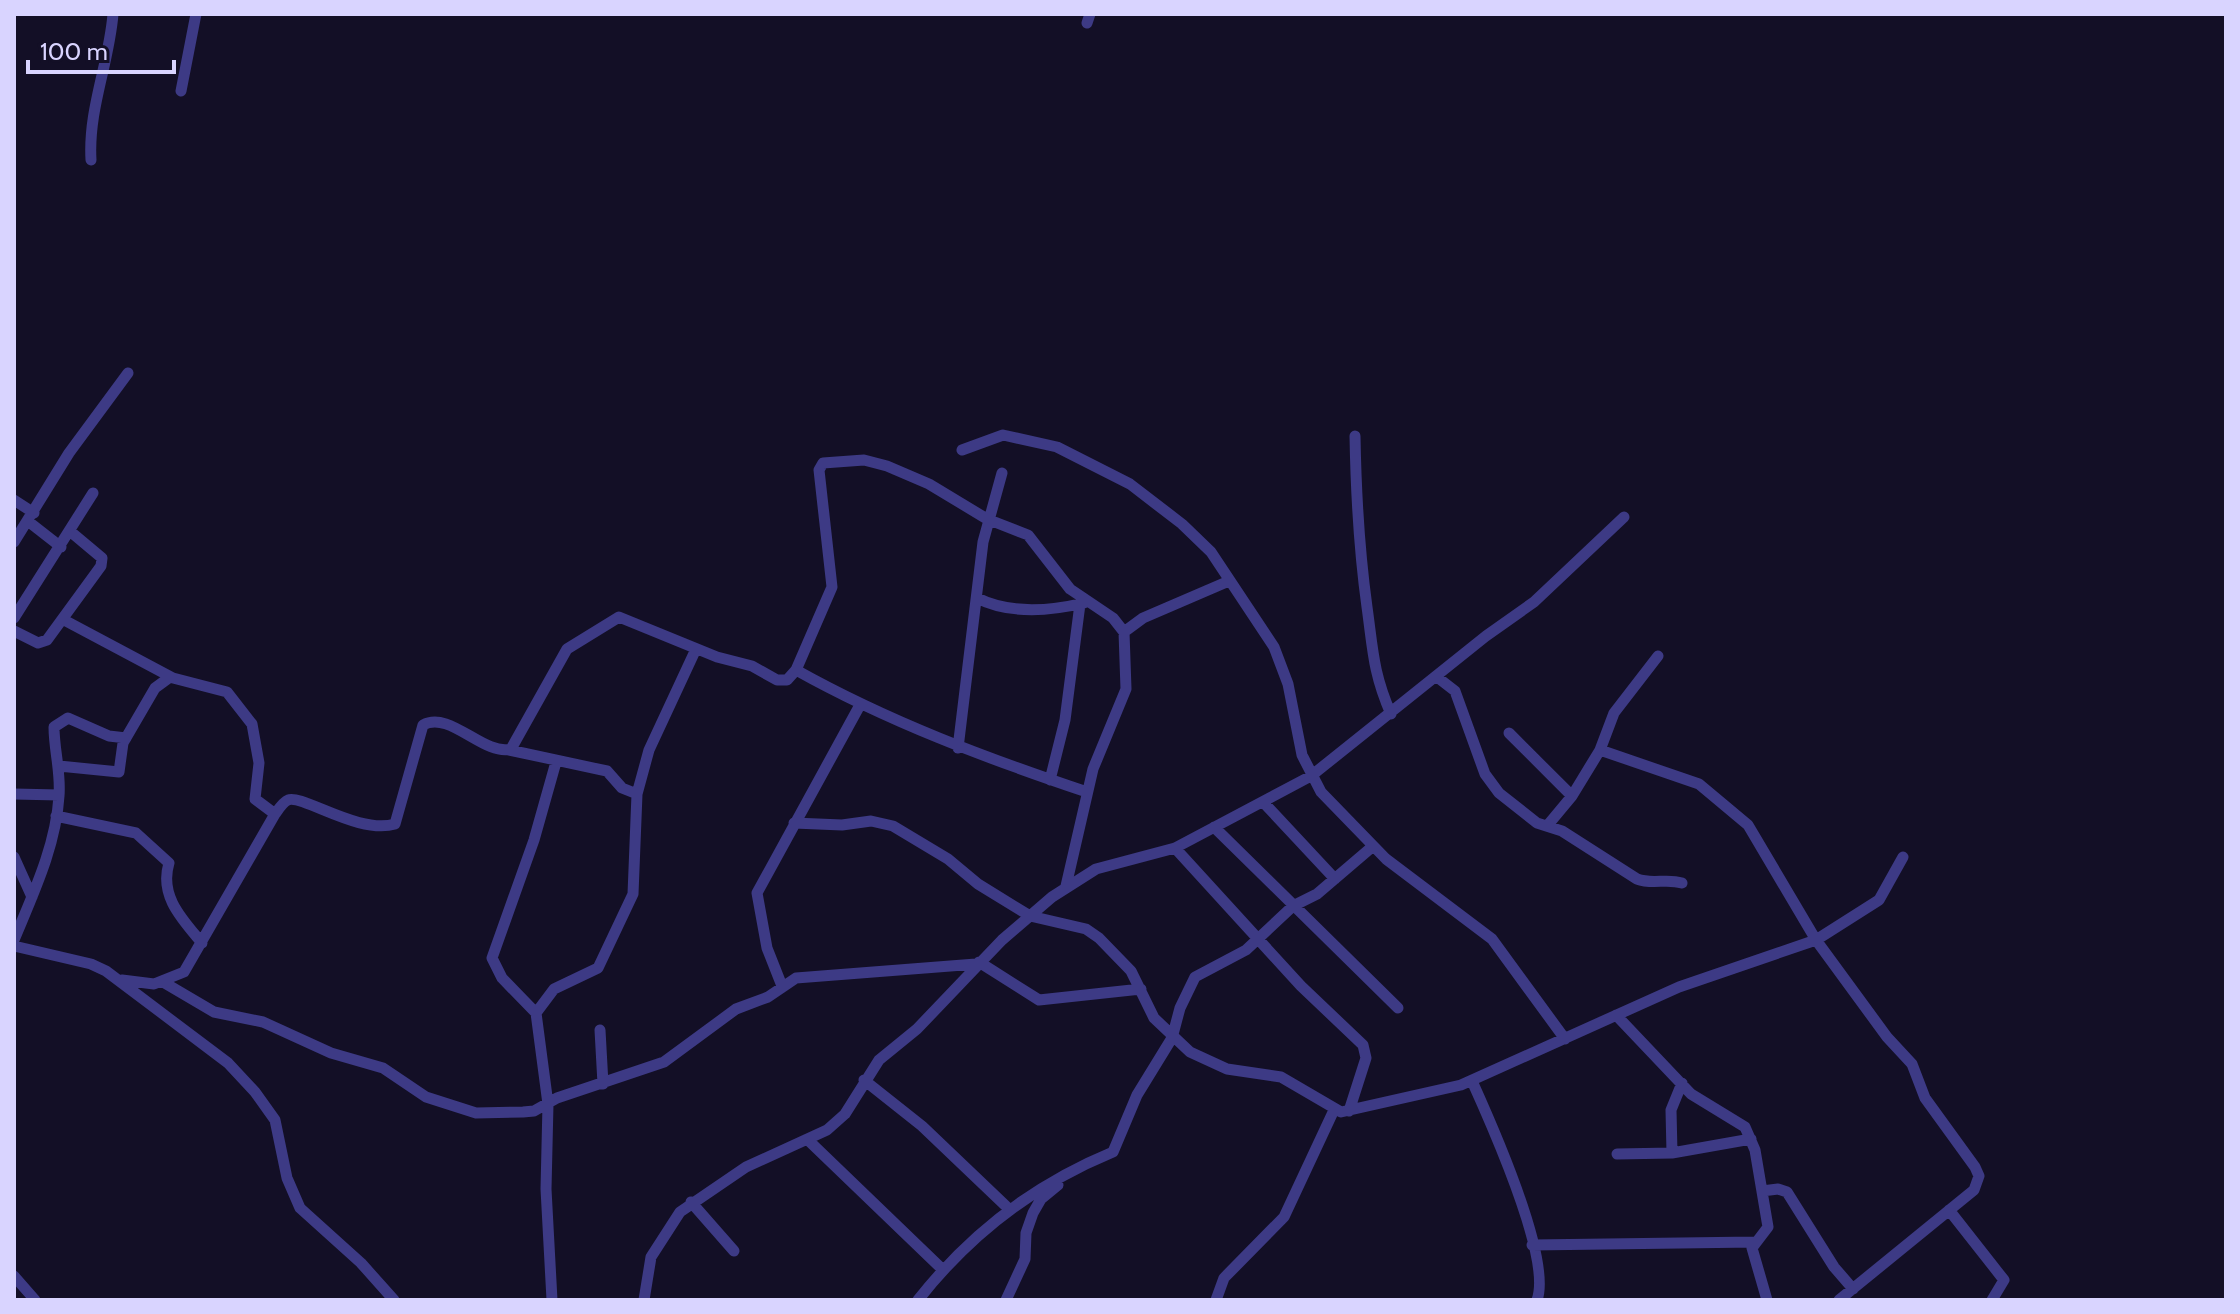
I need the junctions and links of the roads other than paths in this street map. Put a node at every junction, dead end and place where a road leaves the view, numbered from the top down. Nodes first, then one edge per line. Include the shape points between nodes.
1 (113, 14) edge
2 (196, 14) edge
3 (181, 91) dead end
4 (91, 160) dead end
5 (128, 373) dead end
6 (1355, 436) dead end
7 (962, 450) dead end
8 (1002, 473) dead end
9 (93, 493) dead end
10 (14, 500) edge
11 (1624, 517) dead end
12 (31, 518) junction
13 (987, 519) junction
14 (71, 532) junction
15 (14, 542) edge
16 (61, 547) junction
17 (1229, 581) junction
18 (977, 598) junction
19 (1084, 603) junction
20 (14, 618) edge
21 (64, 620) junction
22 (14, 631) edge
23 (1124, 632) junction
24 (696, 649) junction
25 (1658, 656) dead end
26 (796, 670) junction
27 (170, 677) junction
28 (1437, 677) junction
29 (860, 705) junction
30 (1391, 714) junction
31 (1509, 733) dead end
32 (126, 738) junction
33 (958, 748) junction
34 (509, 750) junction
35 (1600, 750) junction
36 (556, 762) junction
37 (59, 766) junction
38 (1311, 776) junction
39 (1050, 780) junction
40 (1087, 792) junction
41 (14, 794) edge
42 (637, 794) junction
43 (59, 795) junction
44 (1572, 796) junction
45 (1264, 803) junction
46 (275, 814) junction
47 (56, 816) junction
48 (794, 823) junction
49 (1547, 826) junction
50 (1214, 827) junction
51 (1372, 847) junction
52 (1175, 848) junction
53 (14, 857) edge
54 (1903, 857) dead end
55 (1335, 879) junction
56 (1682, 883) dead end
57 (1066, 886) junction
58 (32, 897) junction
59 (1293, 906) junction
60 (1030, 916) junction
61 (14, 940) edge
62 (1259, 940) junction
63 (1816, 940) junction
64 (202, 943) junction
65 (14, 946) edge
66 (978, 963) junction
67 (122, 980) junction
68 (163, 982) junction
69 (782, 986) junction
70 (1141, 989) junction
71 (1398, 1008) dead end
72 (536, 1013) junction
73 (1616, 1015) junction
74 (600, 1030) dead end
75 (1172, 1038) junction
76 (1565, 1039) junction
77 (864, 1080) junction
78 (1472, 1081) junction
79 (1682, 1083) junction
80 (603, 1084) junction
81 (548, 1104) junction
82 (1334, 1110) junction
83 (1349, 1111) junction
84 (827, 1130) junction
85 (1751, 1139) junction
86 (808, 1140) junction
87 (1672, 1153) junction
88 (1617, 1154) dead end
89 (831, 1161) junction
90 (1064, 1178) junction
91 (1762, 1191) junction
92 (691, 1202) junction
93 (1009, 1209) junction
94 (1949, 1210) junction
95 (1754, 1242) junction
96 (1532, 1245) junction
97 (734, 1251) dead end
98 (942, 1269) junction
99 (14, 1276) edge
100 (1853, 1289) junction
101 (35, 1300) edge
102 (394, 1300) edge
103 (552, 1300) edge
104 (644, 1300) edge
105 (918, 1300) edge
106 (1006, 1300) edge
107 (1216, 1300) edge
108 (1537, 1300) edge
109 (1767, 1300) edge
110 (1839, 1300) edge
111 (1992, 1300) edge

1 - 4 street via 89,129
2 - 3 street
5 - 12 street via 69,453
6 - 30 street via 1358,546 1371,653
7 - 17 street via 1003,435 1075,453 1165,509 1211,552
8 - 13 street
9 - 14 street
10 - 12 street
11 - 28 street via 1534,602
12 - 15 street
12 - 16 street
13 - 18 street
13 - 19 street via 1033,538
13 - 26 street via 887,466 843,459 823,463 819,476 831,591
14 - 16 street
14 - 21 street via 103,562
16 - 20 street
17 - 23 street via 1143,618
17 - 38 street via 1282,664 1297,739
18 - 19 street via 1004,608
18 - 33 street
19 - 23 street via 1113,618
19 - 39 street
21 - 22 street via 41,643
21 - 27 street
23 - 40 street via 1126,689
24 - 26 street via 752,666 780,681
24 - 34 street via 629,618 611,621 567,649
24 - 42 street via 649,750
25 - 35 street via 1614,713
26 - 29 street
27 - 32 street via 159,683
27 - 46 street via 223,690 249,718 258,752 255,799
28 - 30 street
28 - 49 street via 1455,691 1491,784
29 - 33 street
29 - 48 street
30 - 38 street
31 - 44 street
32 - 37 street via 116,773
32 - 37 street via 63,719 54,729
33 - 39 street
34 - 36 street
34 - 46 street via 431,721 421,728 395,824 357,823 294,799
35 - 44 street
35 - 63 street via 1687,779 1715,794 1757,837
36 - 42 street via 607,771 622,788
36 - 72 street via 492,958 502,978
37 - 43 street
38 - 45 street
38 - 51 street
39 - 40 street
40 - 57 street
41 - 43 street
42 - 72 street via 633,894 598,968 554,989
43 - 47 street
44 - 49 street
45 - 50 street
45 - 55 street
46 - 64 street
47 - 58 street
47 - 64 street via 143,836 169,863 165,876 173,907
48 - 60 street via 887,823
48 - 69 street via 757,893 767,948
49 - 56 street via 1637,879
50 - 52 street
50 - 59 street
51 - 55 street
51 - 76 street via 1492,939
52 - 57 street via 1096,869
52 - 62 street
53 - 58 street
54 - 63 street via 1879,900
55 - 59 street
57 - 60 street
58 - 61 street
59 - 62 street
59 - 71 street
60 - 66 street
60 - 70 street via 1086,929 1125,965
62 - 75 street via 1195,977
62 - 83 street via 1363,1045 1366,1058
63 - 73 street via 1727,968
63 - 94 street via 1912,1064 1925,1098 1975,1167 1979,1176 1974,1190
64 - 68 street via 184,972
65 - 67 street via 91,964
66 - 69 street via 815,974
66 - 70 street via 1029,996 1048,1001
66 - 77 street
67 - 68 street
67 - 102 street via 228,1063 255,1092 275,1120 287,1178 300,1208
68 - 81 street via 214,1012 257,1020 341,1057 383,1068 415,1092 469,1111 534,1111
69 - 80 street via 736,1009 664,1062
70 - 75 street via 1154,1018
72 - 81 street
73 - 76 street
73 - 79 street
74 - 80 street
75 - 82 street via 1214,1064 1293,1082
75 - 90 street via 1137,1095 1113,1152
76 - 78 street
77 - 84 street via 845,1114
77 - 93 street via 922,1126
78 - 83 street
78 - 96 street via 1501,1145
79 - 85 street via 1741,1123
79 - 87 street via 1671,1110
80 - 81 street
81 - 103 street via 545,1160
82 - 83 street
82 - 107 street via 1284,1217 1224,1278
84 - 86 street
84 - 89 street
85 - 87 street
85 - 91 street
86 - 89 street
86 - 92 street via 746,1167
87 - 88 street
89 - 98 street
90 - 93 street
90 - 106 street via 1033,1213 1025,1259
91 - 95 street via 1768,1227
91 - 100 street via 1787,1192
92 - 97 street
92 - 104 street via 657,1244
93 - 98 street
94 - 100 street
94 - 111 street via 2000,1273 2003,1284
95 - 96 street
95 - 109 street
96 - 108 street via 1542,1283
98 - 105 street
99 - 101 street
100 - 110 street

